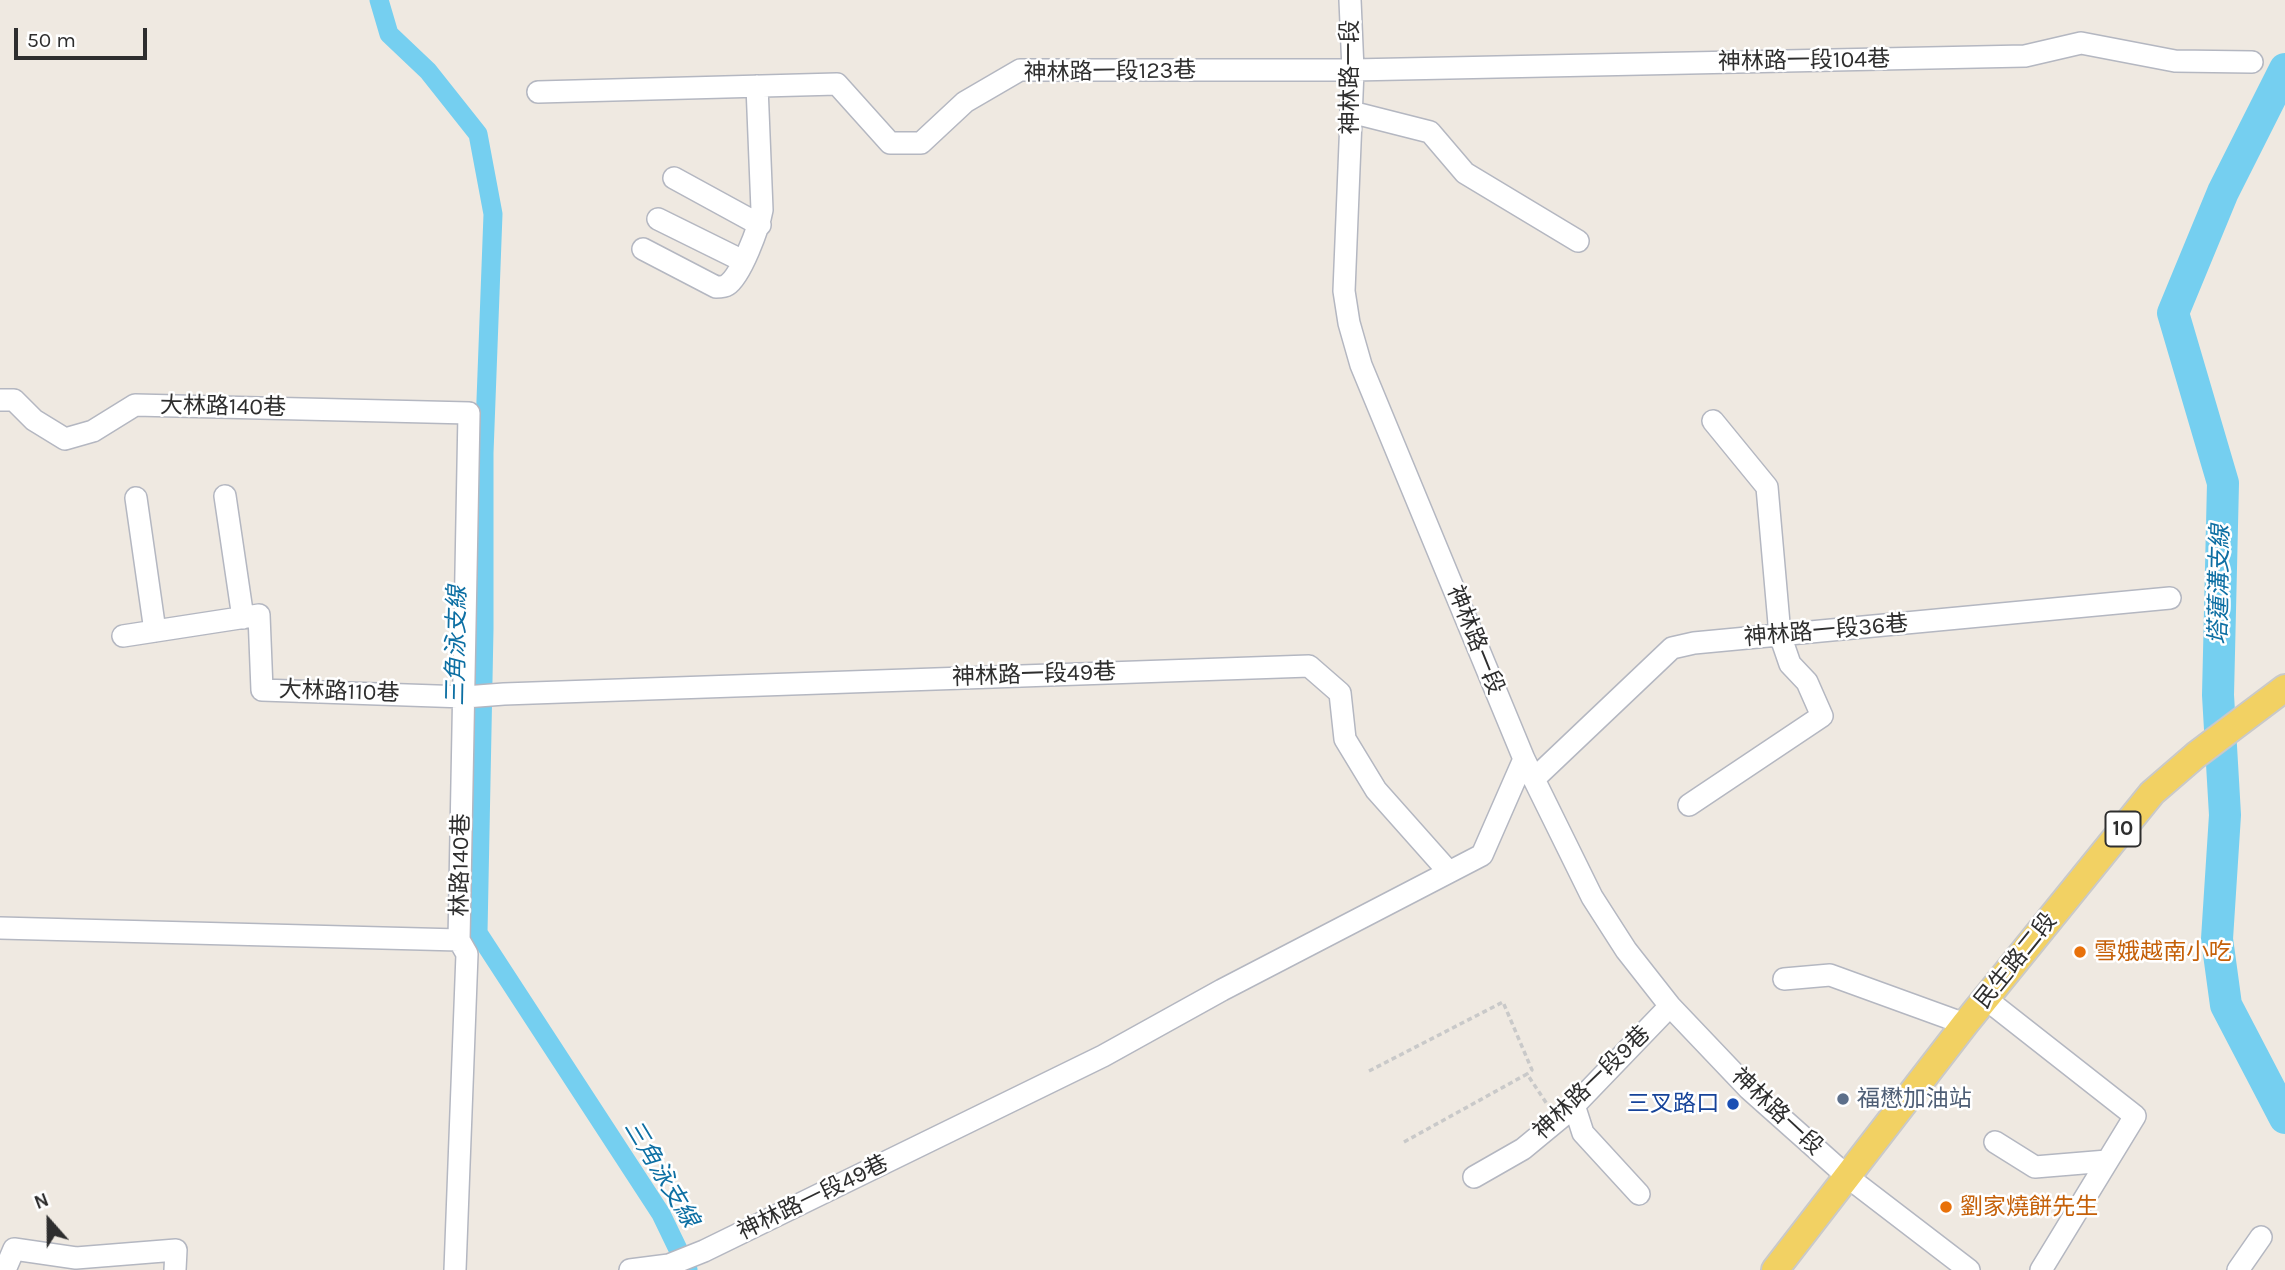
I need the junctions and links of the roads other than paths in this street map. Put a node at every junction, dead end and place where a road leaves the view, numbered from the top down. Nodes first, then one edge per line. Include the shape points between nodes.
1 (1350, 0) edge
2 (2252, 62) dead end
3 (1353, 70) junction
4 (757, 86) junction
5 (538, 92) dead end
6 (1351, 112) junction
7 (674, 178) dead end
8 (658, 219) dead end
9 (760, 225) junction
10 (1578, 241) dead end
11 (643, 249) dead end
12 (743, 261) junction
13 (0, 400) edge
14 (469, 413) joint
15 (1713, 421) dead end
16 (225, 496) dead end
17 (136, 498) dead end
18 (2170, 598) dead end
19 (243, 618) junction
20 (155, 631) junction
21 (1780, 635) junction
22 (123, 636) dead end
23 (2285, 688) edge
24 (470, 697) junction
25 (1524, 759) junction
26 (1534, 779) junction
27 (1689, 805) dead end
28 (1448, 871) junction
29 (0, 928) edge
30 (459, 940) junction
31 (1784, 979) dead end
32 (1986, 999) junction
33 (1670, 1006) junction
34 (1965, 1024) junction
35 (1574, 1105) junction
36 (1995, 1142) dead end
37 (2107, 1161) junction
38 (1474, 1177) dead end
39 (1849, 1178) junction
40 (1639, 1194) dead end
41 (2261, 1237) dead end
42 (705, 1258) edge
43 (5, 1270) edge
44 (175, 1270) edge
45 (455, 1270) edge
46 (630, 1270) edge
47 (1775, 1270) edge
48 (1969, 1270) edge
49 (2041, 1270) edge
50 (2238, 1270) edge

1 - 3 street, 神林路一段
2 - 3 street, 神林路一段104巷 via 2175,61 2081,43 2025,56
3 - 4 street, 神林路一段123巷 via 1020,70 965,102 921,143 890,143 837,84
3 - 6 street, 神林路一段
4 - 5 street, 神林路一段123巷
4 - 9 street
6 - 10 street via 1430,132 1465,173
6 - 25 street, 神林路一段 via 1345,265 1349,323 1361,365
7 - 9 street
8 - 12 street
9 - 12 street
11 - 12 street via 716,287 733,279
13 - 14 street, 大林路140巷 via 14,400 34,420 65,439 93,431 135,405
14 - 24 street, 林路140巷
15 - 21 street via 1767,487
16 - 19 street
17 - 20 street
18 - 21 street, 神林路一段36巷
19 - 20 street
19 - 24 street, 大林路110巷 via 259,615 262,690
20 - 22 street
21 - 26 street, 神林路一段36巷 via 1672,648
21 - 27 street via 1790,664 1807,682 1822,716
23 - 32 main road, 民生路二段 / 10 via 2152,793
24 - 28 street, 神林路一段49巷 via 1309,666 1340,693 1345,739 1376,790
24 - 30 street, 林路140巷
25 - 26 street, 神林路一段
25 - 28 street, 神林路一段49巷 via 1482,855
26 - 33 street, 神林路一段 via 1592,897
28 - 42 street, 神林路一段49巷 via 1102,1056
29 - 30 street, 林路140巷
30 - 45 street via 467,954
31 - 34 street via 1830,975
32 - 34 main road, 民生路二段 / 10
32 - 37 street via 2135,1116
33 - 35 street, 神林路一段9巷
33 - 39 street, 神林路一段 via 1749,1089
34 - 39 main road, 民生路二段 / 10
35 - 38 street, 神林路一段9巷 via 1523,1149
35 - 40 street via 1583,1133
36 - 37 street via 2035,1167
37 - 49 street
39 - 47 main road, 10
39 - 48 street, 神林路一段
41 - 50 street
42 - 46 street, 神林路一段49巷
43 - 44 street via 14,1249 76,1258 176,1250

